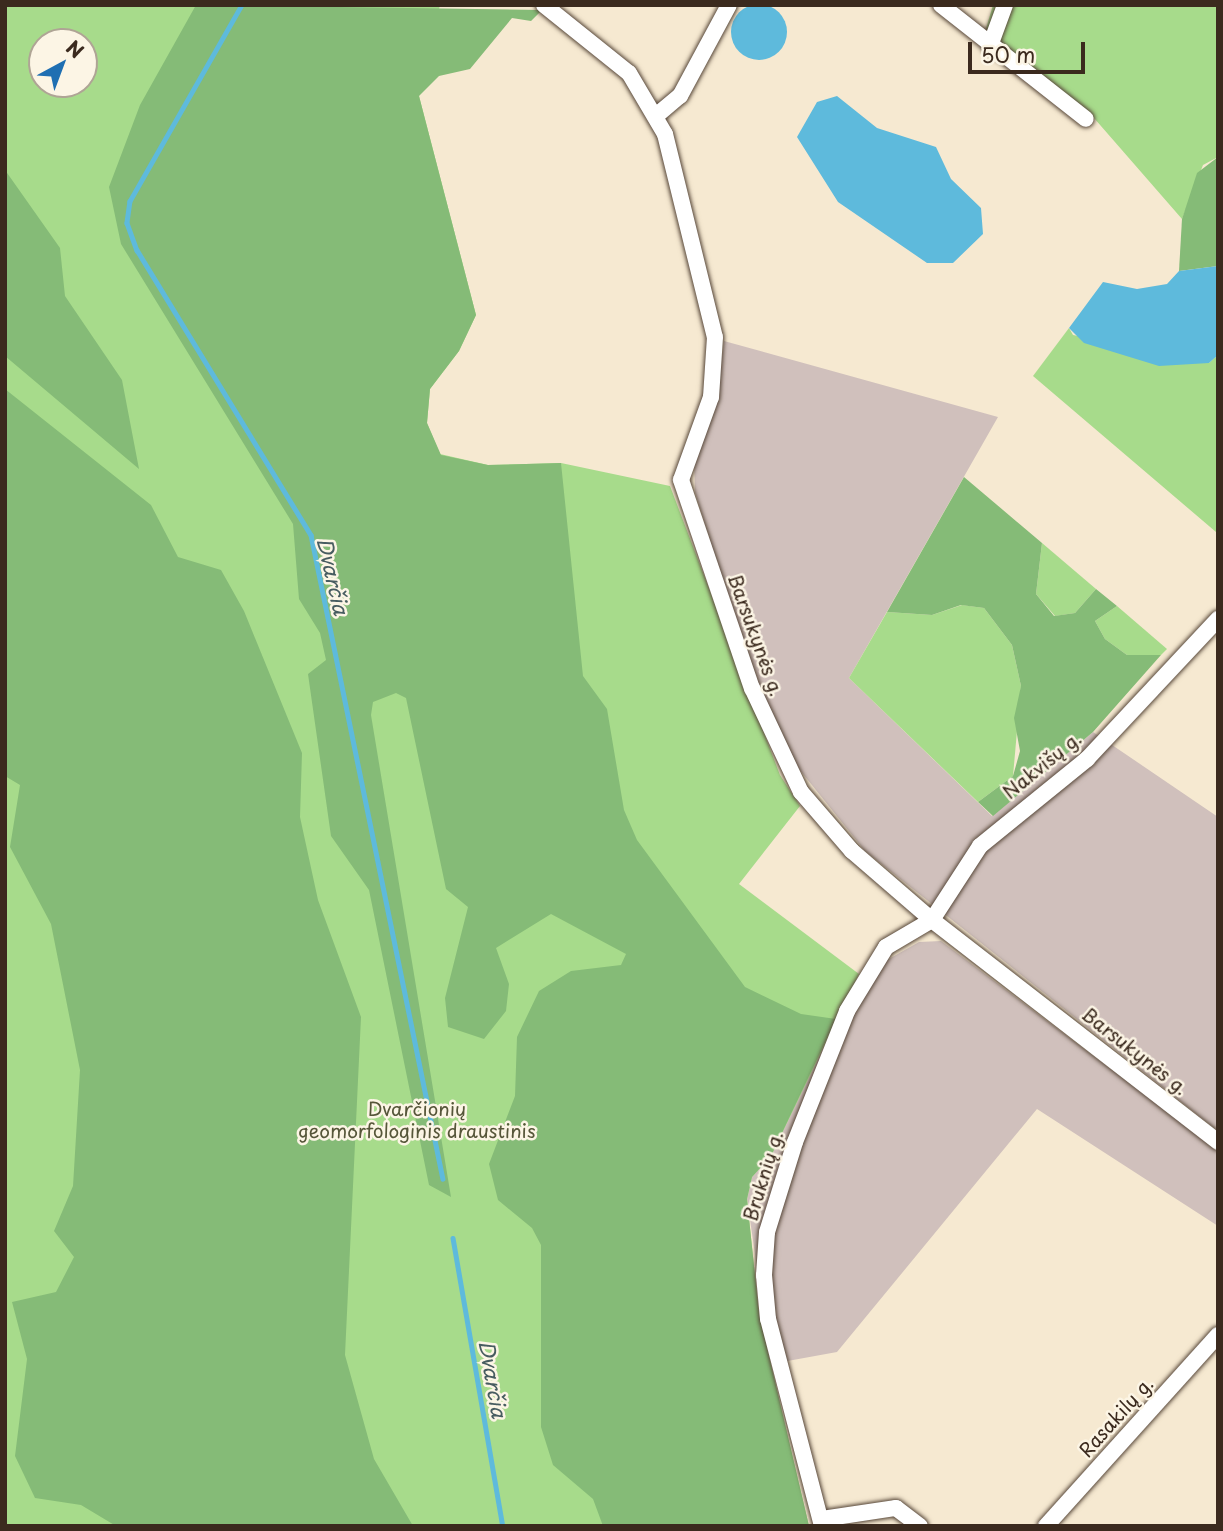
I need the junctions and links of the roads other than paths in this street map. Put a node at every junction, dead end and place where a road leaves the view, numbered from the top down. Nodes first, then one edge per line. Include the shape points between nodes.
1 (544, 5) edge
2 (729, 5) edge
3 (941, 5) edge
4 (1005, 5) edge
5 (990, 46) junction
6 (657, 116) junction
7 (1086, 119) dead end
8 (1218, 619) edge
9 (932, 920) junction
10 (1218, 1142) edge
11 (1218, 1335) edge
12 (822, 1522) edge
13 (920, 1526) edge
14 (1046, 1526) edge

1 - 6 street, Barsukynės g. via 600,44
2 - 6 street via 680,96
3 - 5 street
4 - 5 street
5 - 7 street
6 - 9 street, Barsukynės g. via 715,337 711,397 681,480 690,514 752,688 801,792 852,851
8 - 9 street, Nakvišų g. via 1087,759 980,846
9 - 10 street, Barsukynės g.
9 - 12 street, Bruknių g. via 886,947 867,972 795,1142 767,1232 768,1319
11 - 14 street, Rasakilų g.
12 - 13 street via 896,1508

